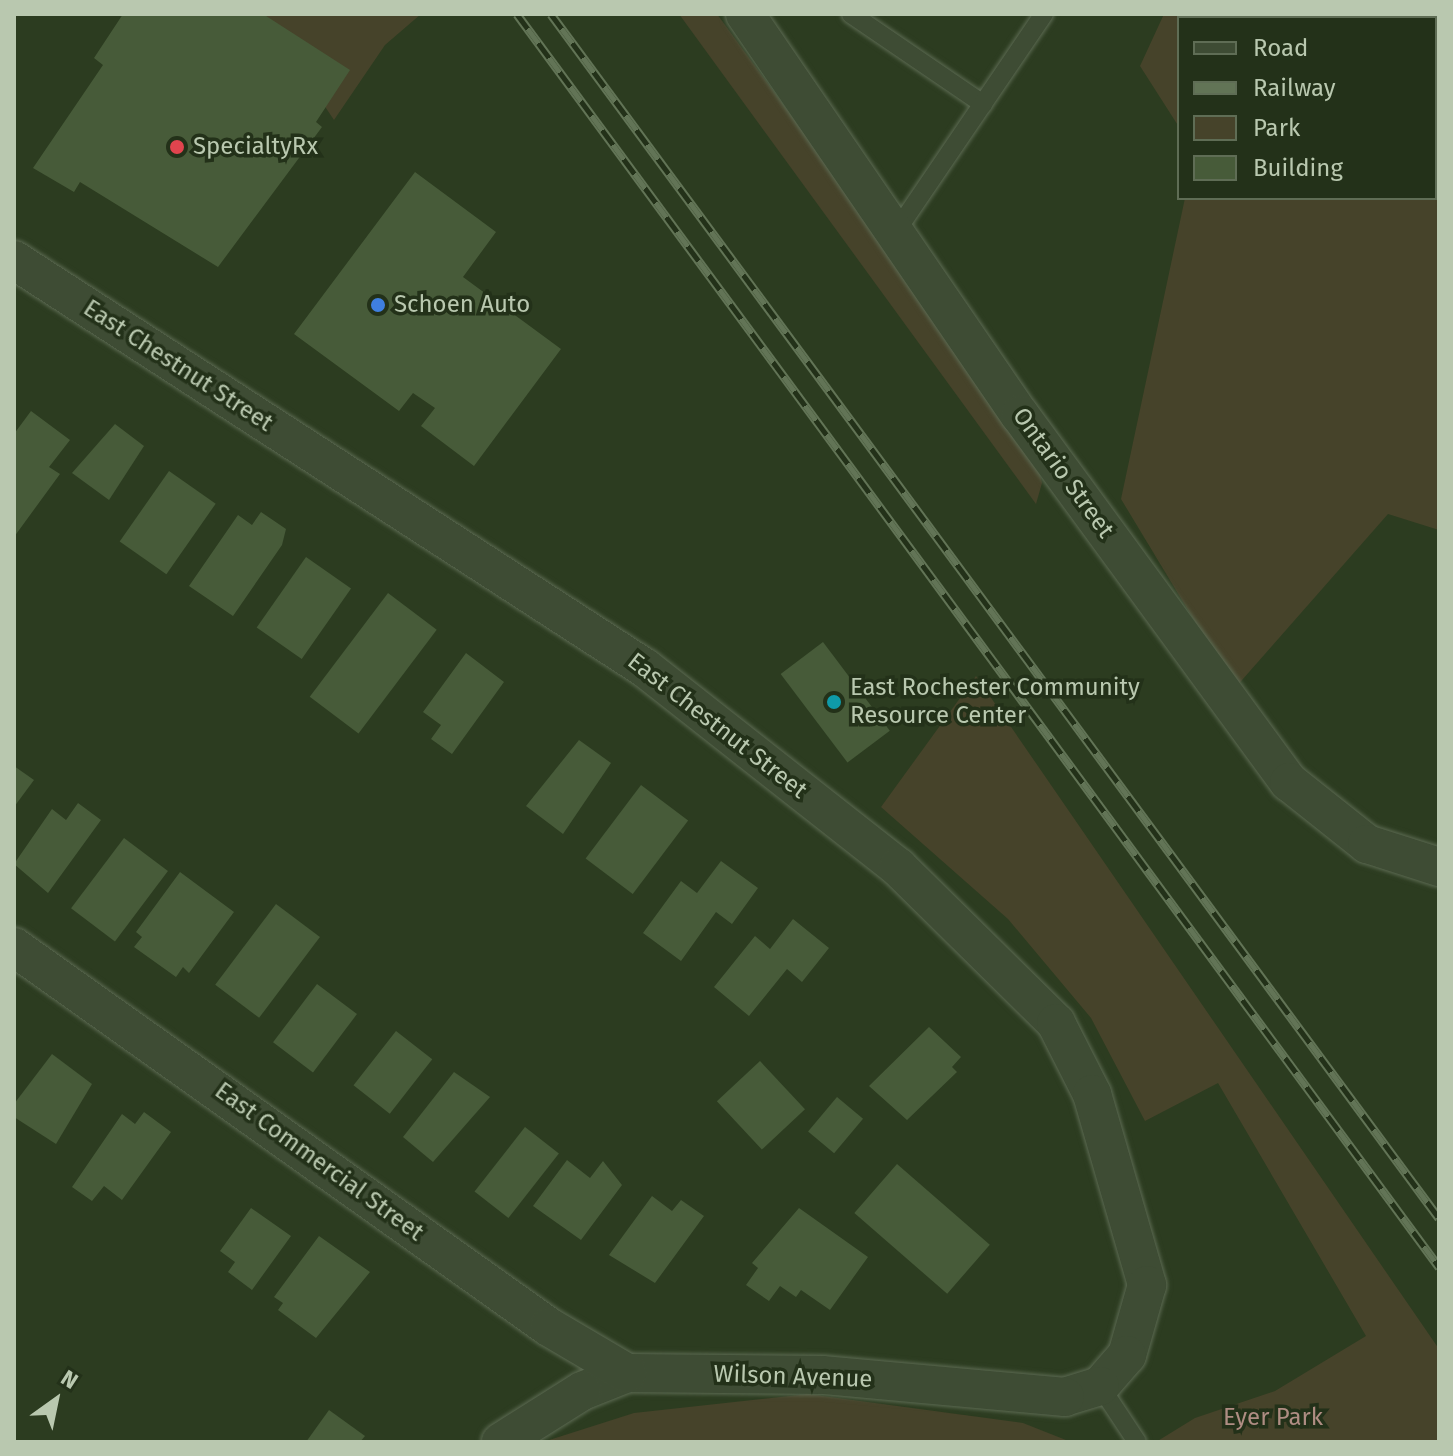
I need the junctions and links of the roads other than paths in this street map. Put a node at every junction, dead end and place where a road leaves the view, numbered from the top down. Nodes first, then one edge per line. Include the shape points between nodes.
1 (745, 14) edge
2 (851, 14) edge
3 (1044, 14) edge
4 (983, 104) junction
5 (895, 233) junction
6 (14, 260) edge
7 (1439, 867) edge
8 (14, 947) edge
9 (627, 1373) junction
10 (1100, 1386) junction
11 (501, 1442) edge
12 (1137, 1442) edge

1 - 5 street, Ontario Street
2 - 4 lane
3 - 4 lane
4 - 5 lane
5 - 7 street, Ontario Street via 1289,782 1367,844
6 - 10 street, East Chestnut Street via 645,668 898,867 1056,1023 1092,1094 1147,1285 1127,1355
8 - 9 street, East Commercial Street via 549,1327
9 - 10 street, Wilson Avenue via 822,1375 1065,1397
9 - 11 street, Wilson Avenue via 582,1391
10 - 12 lane

